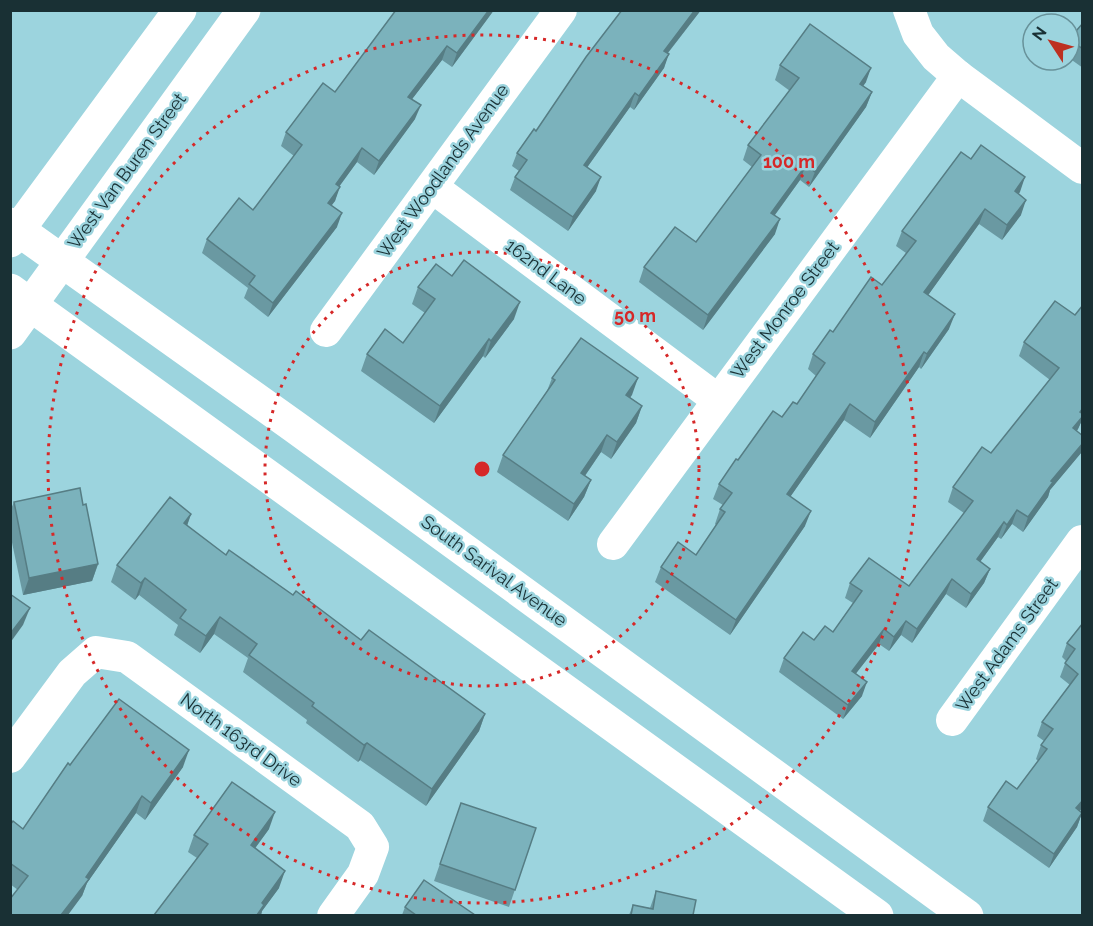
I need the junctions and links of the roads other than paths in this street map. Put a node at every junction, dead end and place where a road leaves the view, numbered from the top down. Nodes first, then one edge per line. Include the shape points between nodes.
1 (180, 10) edge
2 (244, 10) edge
3 (561, 10) edge
4 (909, 10) edge
5 (958, 76) junction
6 (1083, 168) edge
7 (432, 187) junction
8 (13, 232) edge
9 (62, 261) junction
10 (21, 297) edge
11 (326, 332) dead end
12 (10, 333) edge
13 (718, 400) junction
14 (1083, 541) edge
15 (613, 544) dead end
16 (952, 720) dead end
17 (10, 757) edge
18 (333, 915) edge
19 (877, 915) edge
20 (967, 915) edge

1 - 8 main road
2 - 9 main road, West Van Buren Street
3 - 7 street, West Woodlands Avenue
4 - 5 street via 918,34
5 - 6 street
5 - 13 street, West Monroe Street
7 - 11 street, West Woodlands Avenue
7 - 13 street, 162nd Lane
8 - 9 main road, South Sarival Avenue
9 - 10 main road, West Van Buren Street
9 - 20 main road, South Sarival Avenue
10 - 12 main road, West Van Buren Street
10 - 19 main road
13 - 15 street, West Monroe Street
14 - 16 street, West Adams Street
17 - 18 street, North 163rd Drive via 72,673 96,652 127,657 360,826 373,847 363,874

